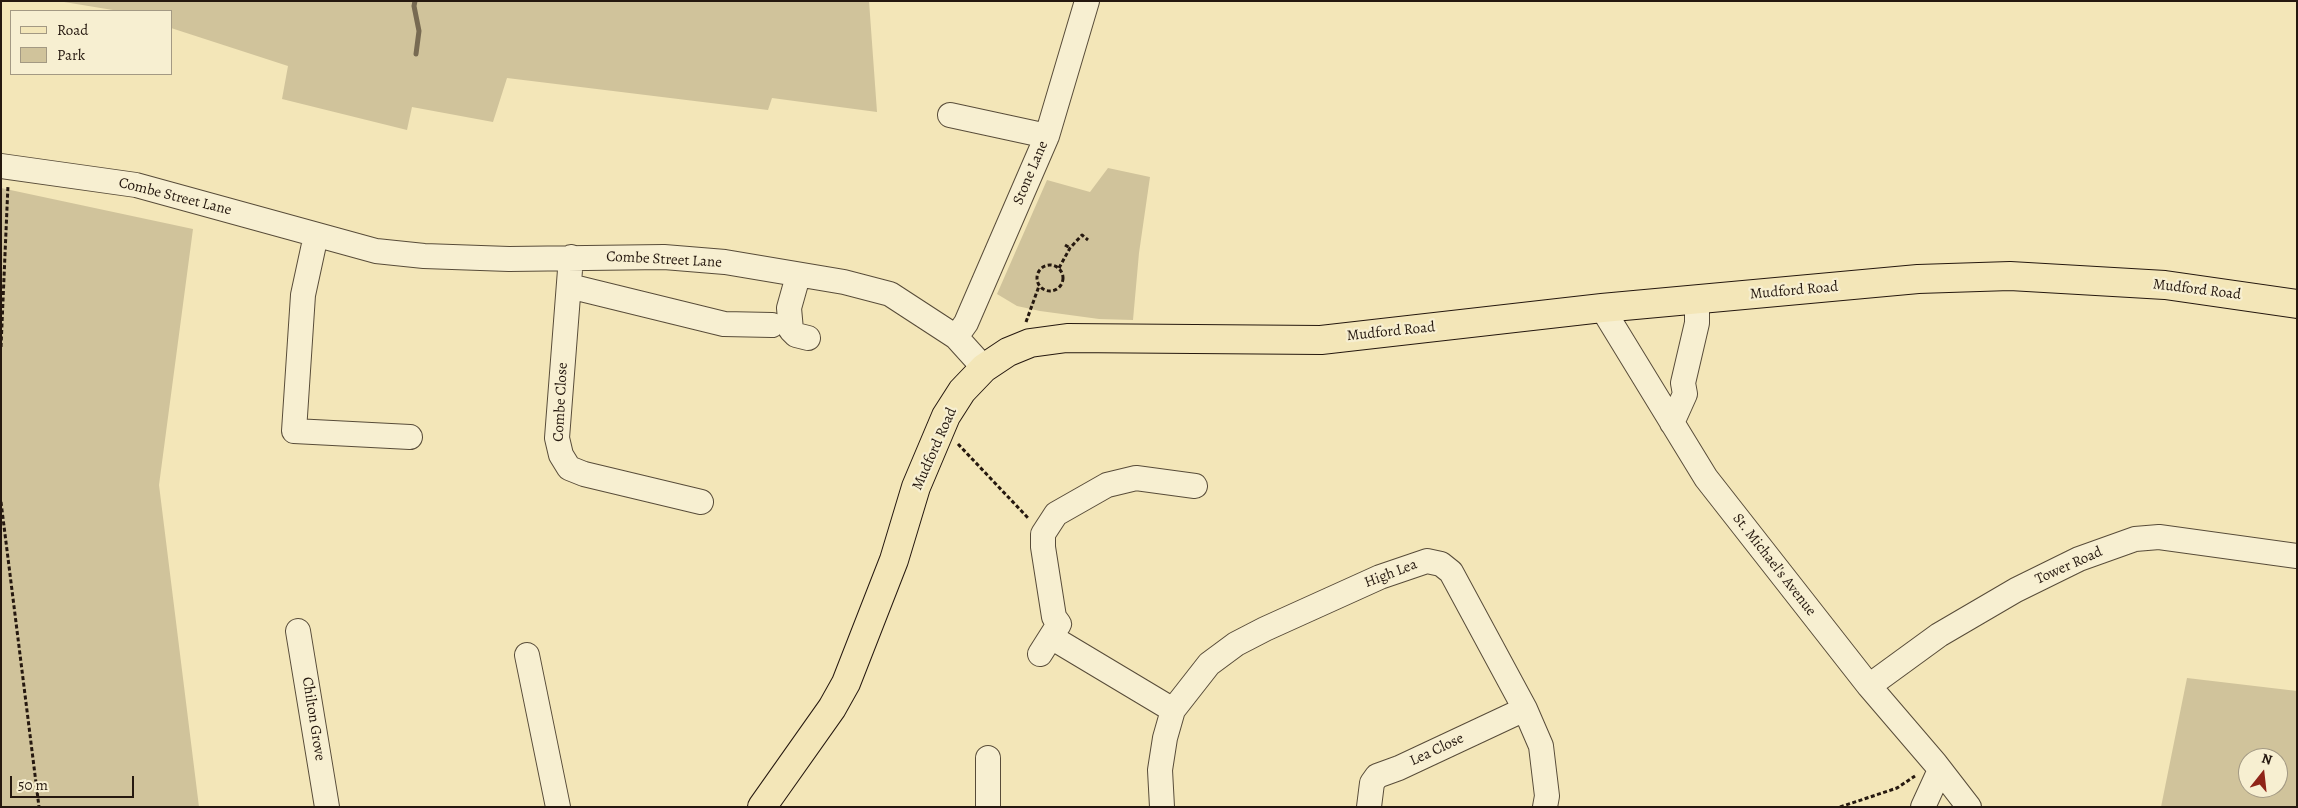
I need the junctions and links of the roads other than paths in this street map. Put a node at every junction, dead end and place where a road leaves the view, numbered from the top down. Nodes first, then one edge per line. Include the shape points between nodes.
1 (1087, 1) edge
2 (950, 115) dead end
3 (1047, 136) junction
4 (5, 166) edge
5 (316, 235) junction
6 (571, 257) junction
7 (798, 276) junction
8 (569, 286) junction
9 (1697, 300) junction
10 (2297, 304) edge
11 (1602, 308) junction
12 (772, 325) dead end
13 (956, 336) junction
14 (808, 338) dead end
15 (984, 368) junction
16 (1672, 423) junction
17 (416, 437) dead end
18 (1195, 486) dead end
19 (701, 502) dead end
20 (2297, 556) edge
21 (298, 631) dead end
22 (526, 655) dead end
23 (1869, 686) junction
24 (1525, 709) junction
25 (1173, 710) junction
26 (988, 758) dead end
27 (1937, 766) junction
28 (327, 807) edge
29 (558, 807) edge
30 (762, 807) edge
31 (988, 807) edge
32 (1162, 807) edge
33 (1369, 807) edge
34 (1545, 807) edge
35 (1923, 807) edge
36 (1969, 807) edge

1 - 3 street, Stone Lane
2 - 3 street
3 - 13 street, Stone Lane via 966,323
4 - 5 street, Combe Street Lane via 136,184
5 - 6 street, Combe Street Lane via 376,251 424,256
5 - 17 street via 303,295 294,432
6 - 7 street, Combe Street Lane via 664,257 725,262
6 - 8 street, Combe Close
7 - 13 street, Combe Street Lane via 844,282 890,294
7 - 14 street via 789,308 791,330
8 - 12 street via 724,324
8 - 19 street, Combe Close via 556,438 561,455 569,468 584,474
9 - 10 main road, Mudford Road via 1918,279 2010,276 2165,285
9 - 11 main road, Mudford Road
9 - 16 street via 1698,324 1683,383 1685,394
11 - 15 main road, Mudford Road via 1321,340 1067,338 1030,343 1008,352
11 - 16 street, St. Michael's Avenue
13 - 15 street, Combe Street Lane
15 - 30 main road, Mudford Road via 946,416 916,487 894,560 846,683
16 - 23 street, St. Michael's Avenue via 1706,478
18 - 25 street via 1136,478 1107,485 1056,514 1043,534 1048,636
20 - 23 street, Tower Road via 2159,537 2134,539 2079,559 2016,590 1939,635
21 - 28 street, Chilton Grove
22 - 29 street
23 - 27 street, St. Michael's Avenue
24 - 25 street, High Lea via 1451,572 1441,564 1427,561 1380,577 1236,644 1209,664
24 - 33 street, Lea Close via 1377,776 1372,783
24 - 34 street, High Lea via 1540,746 1547,796
25 - 32 street, High Lea via 1160,770
26 - 31 street
27 - 35 street
27 - 36 street, St. Michael's Avenue

